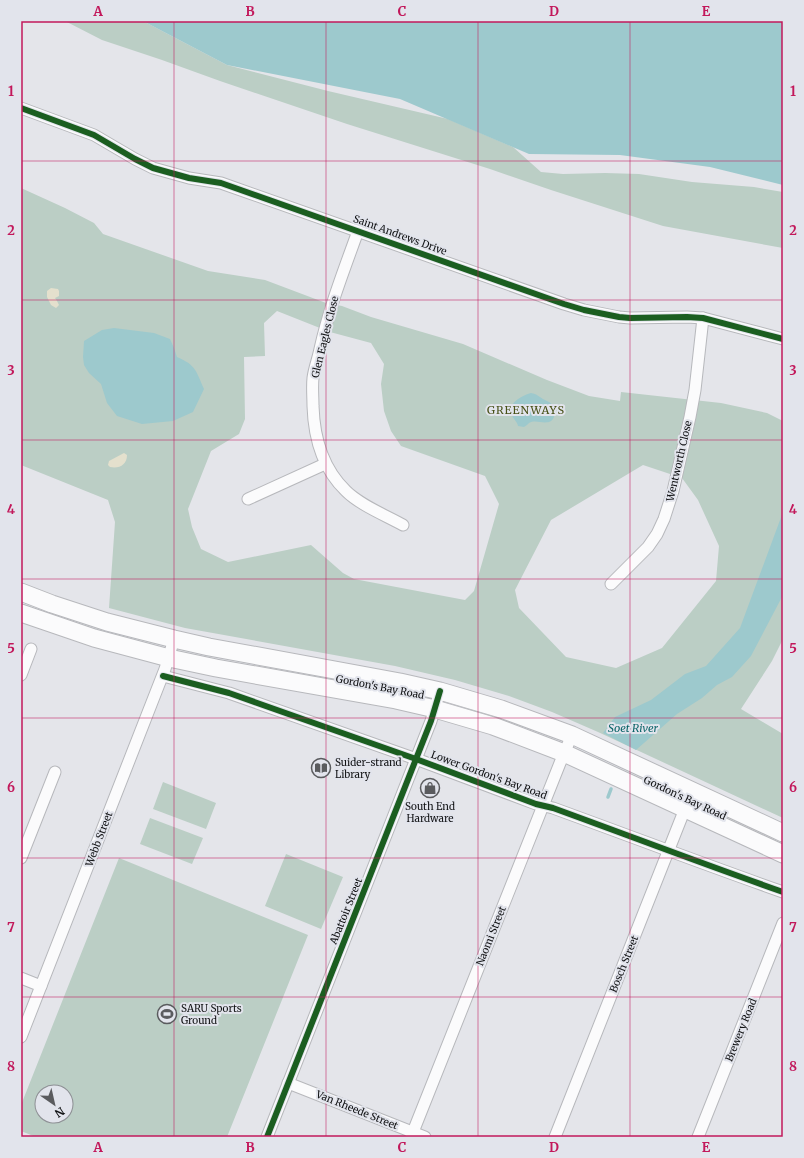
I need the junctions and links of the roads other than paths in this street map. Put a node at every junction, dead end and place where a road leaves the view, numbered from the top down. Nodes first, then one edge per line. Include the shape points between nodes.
1 (21, 108) edge
2 (358, 231) junction
3 (704, 318) junction
4 (783, 339) edge
5 (325, 464) junction
6 (248, 499) dead end
7 (403, 525) dead end
8 (611, 584) dead end
9 (21, 592) edge
10 (21, 612) edge
11 (174, 640) junction
12 (31, 649) dead end
13 (169, 658) junction
14 (21, 675) edge
15 (163, 676) junction
16 (440, 691) junction
17 (435, 709) junction
18 (572, 735) junction
19 (564, 753) junction
20 (416, 760) junction
21 (55, 772) dead end
22 (692, 791) junction
23 (543, 806) junction
24 (685, 809) junction
25 (783, 833) edge
26 (669, 851) junction
27 (783, 854) edge
28 (21, 858) edge
29 (783, 892) edge
30 (783, 923) edge
31 (21, 978) edge
32 (41, 986) junction
33 (21, 1037) edge
34 (288, 1082) junction
35 (412, 1135) edge
36 (267, 1137) edge
37 (426, 1137) edge
38 (555, 1137) edge
39 (698, 1137) edge

1 - 2 street, Saint Andrews Drive via 94,135 153,168 189,178 221,183
2 - 3 street, Saint Andrews Drive via 584,310 630,318
2 - 5 street, Glen Eagles Close via 331,307 313,379 314,425
3 - 4 street, Saint Andrews Drive
3 - 8 street, Wentworth Close via 695,390 674,491 657,534
5 - 6 street
5 - 7 street, Glen Eagles Close via 352,497
9 - 11 main road, Gordon's Bay Road via 107,622
10 - 13 main road, Gordon's Bay Road via 69,630
11 - 13 street, Webb Street
11 - 16 main road, Gordon's Bay Road
12 - 14 street
13 - 15 street, Webb Street
13 - 17 main road, Gordon's Bay Road
15 - 20 street, Lower Gordon's Bay Road via 229,693
15 - 32 street, Webb Street
16 - 17 street, Abattoir Street
16 - 18 main road, Gordon's Bay Road via 501,708
17 - 19 main road, Gordon's Bay Road via 493,726
17 - 20 street, Abattoir Street
18 - 19 street, Naomi Street
18 - 22 main road, Gordon's Bay Road
19 - 23 street, Naomi Street
19 - 24 main road, Gordon's Bay Road
20 - 23 street, Lower Gordon's Bay Road
20 - 34 street, Abattoir Street
21 - 28 street
22 - 24 street, Bosch Street
22 - 25 main road, Gordon's Bay Road
23 - 26 street, Lower Gordon's Bay Road
23 - 35 street, Naomi Street
24 - 26 street, Bosch Street
24 - 27 main road, Gordon's Bay Road
26 - 29 street, Lower Gordon's Bay Road
26 - 38 street, Bosch Street
30 - 39 street, Brewery Road
31 - 32 street
32 - 33 street, Webb Street
34 - 35 street, Van Rheede Street
34 - 36 street, Abattoir Street
35 - 37 street, Van Rheede Street

